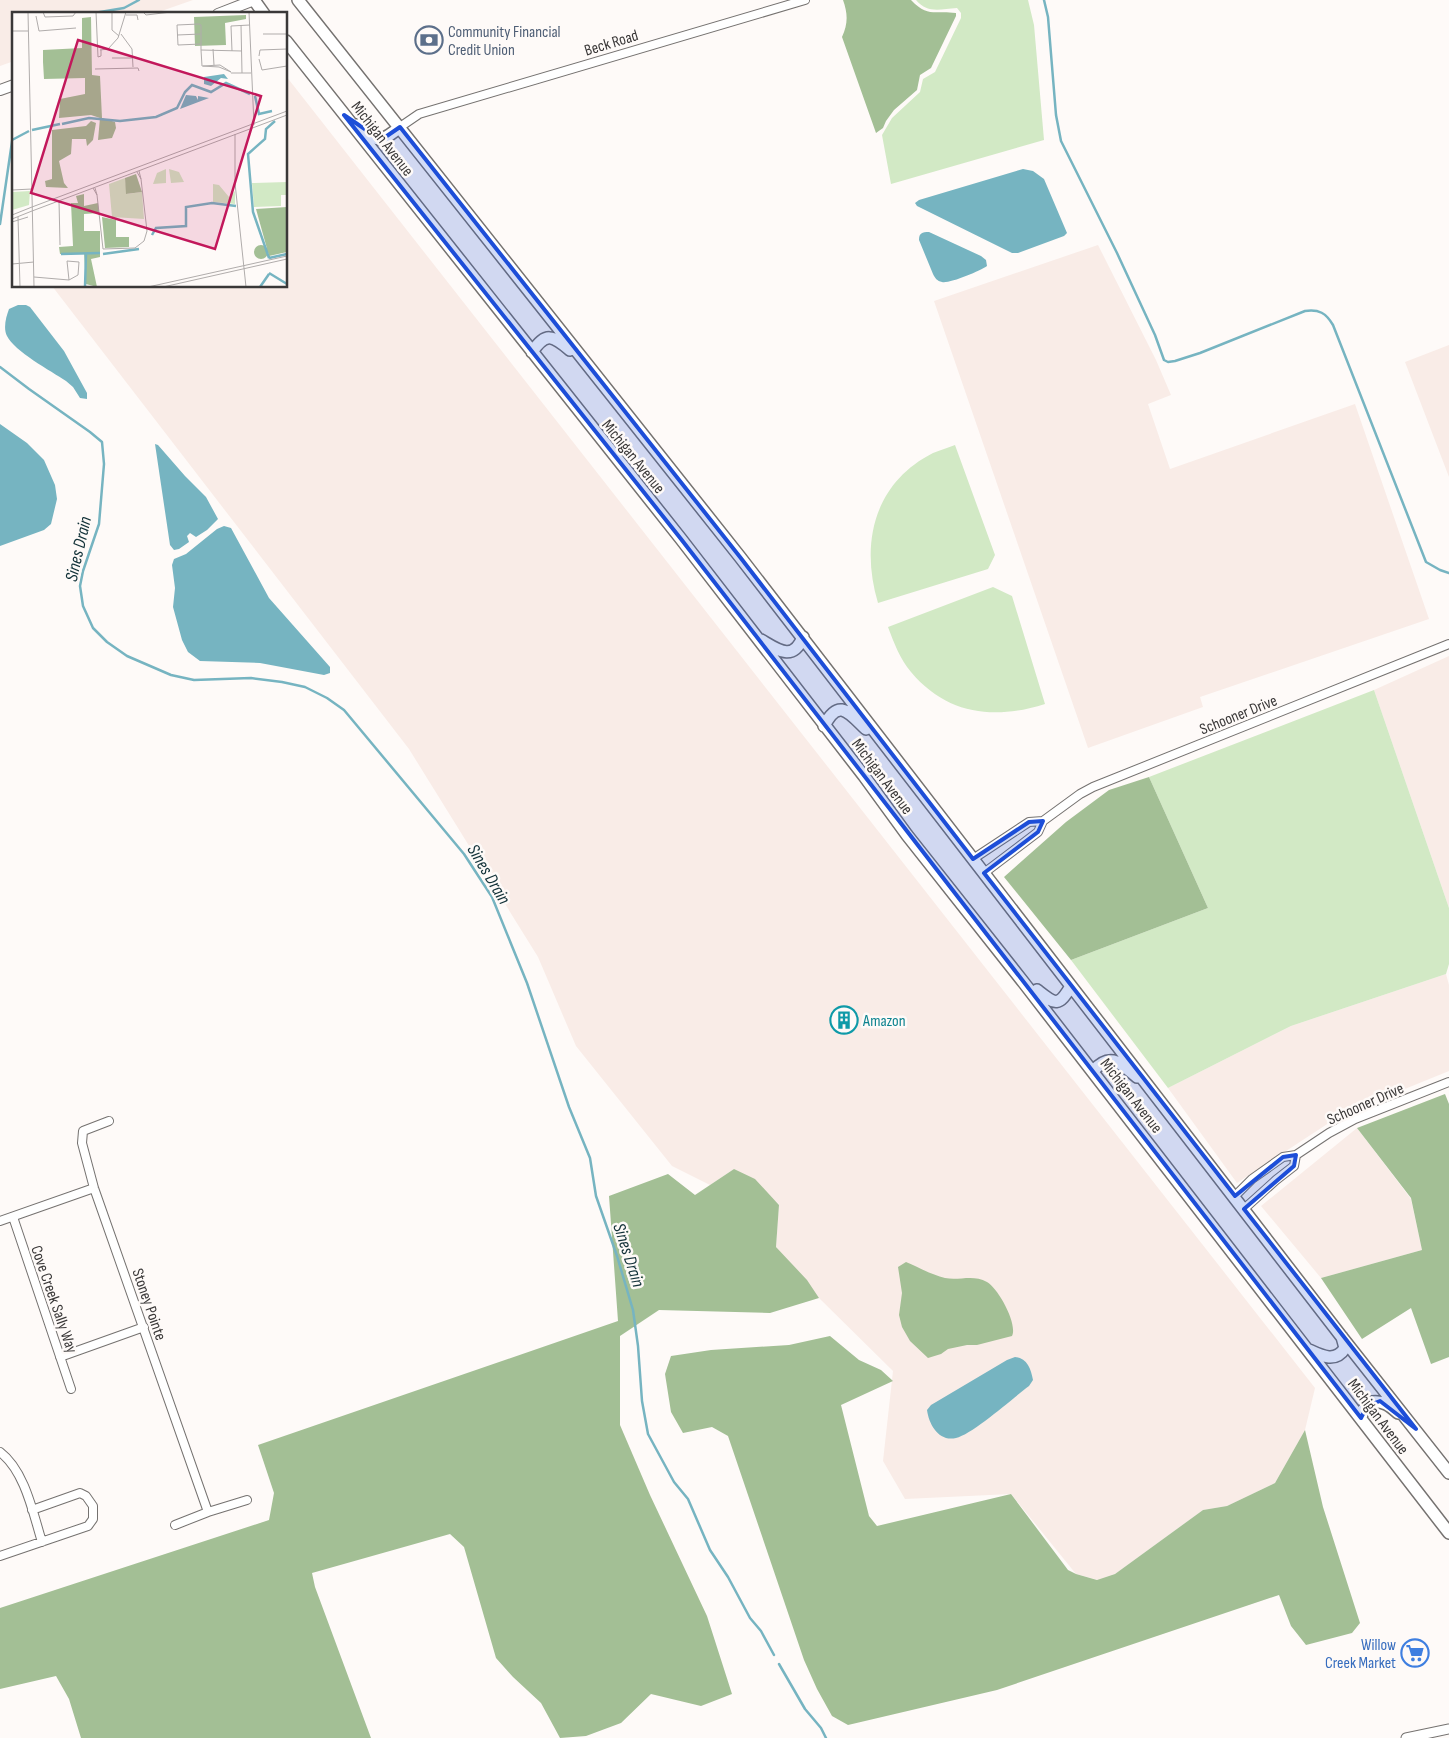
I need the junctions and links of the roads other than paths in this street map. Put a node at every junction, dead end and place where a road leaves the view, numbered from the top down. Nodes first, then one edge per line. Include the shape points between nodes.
1 (254, 0) edge
2 (298, 0) edge
3 (805, 0) edge
4 (223, 12) edge
5 (263, 12) edge
6 (288, 45) edge
7 (12, 86) edge
8 (0, 90) edge
9 (344, 115) junction
10 (400, 127) junction
11 (532, 352) junction
12 (590, 367) junction
13 (756, 637) junction
14 (803, 637) junction
15 (1449, 644) edge
16 (824, 726) junction
17 (895, 759) junction
18 (1043, 821) junction
19 (973, 859) junction
20 (984, 873) junction
21 (1024, 983) junction
22 (1071, 986) junction
23 (1093, 1071) junction
24 (1449, 1082) edge
25 (1154, 1091) junction
26 (109, 1121) dead end
27 (1296, 1155) junction
28 (94, 1188) junction
29 (1235, 1196) junction
30 (1244, 1209) junction
31 (13, 1217) junction
32 (0, 1221) edge
33 (144, 1327) junction
34 (1342, 1336) junction
35 (1306, 1348) junction
36 (60, 1357) junction
37 (71, 1389) dead end
38 (1361, 1418) junction
39 (1416, 1429) junction
40 (0, 1452) edge
41 (1449, 1473) edge
42 (248, 1500) dead end
43 (32, 1510) junction
44 (208, 1512) junction
45 (175, 1525) dead end
46 (1449, 1533) edge
47 (42, 1542) junction
48 (0, 1556) edge
49 (1449, 1729) edge
50 (1418, 1737) edge
51 (1406, 1738) edge

1 - 4 main road
1 - 5 main road
2 - 10 main road, Michigan Avenue
3 - 10 street, Beck Road via 419,114
6 - 9 main road, Michigan Avenue
7 - 8 main road
9 - 10 main road via 381,140
9 - 11 main road, Michigan Avenue
10 - 12 main road, Michigan Avenue
11 - 12 main road via 544,338 556,338
11 - 13 main road, Michigan Avenue
12 - 14 main road, Michigan Avenue
13 - 14 main road via 786,652 797,648
13 - 16 main road, Michigan Avenue
14 - 17 main road, Michigan Avenue
15 - 18 street, Schooner Drive via 1094,787
16 - 17 main road via 835,711 848,712
16 - 21 main road, Michigan Avenue
17 - 19 main road, Michigan Avenue
18 - 19 street, Schooner Drive via 1029,822
18 - 20 street, Schooner Drive via 1038,832
19 - 20 main road, Michigan Avenue
20 - 22 main road, Michigan Avenue
21 - 22 main road via 1054,1002 1065,996
21 - 23 main road, Michigan Avenue
22 - 25 main road, Michigan Avenue
23 - 25 main road via 1099,1064 1114,1060
23 - 35 main road, Michigan Avenue
24 - 27 street, Schooner Drive via 1355,1119
25 - 29 main road, Michigan Avenue
26 - 28 street, Stoney Pointe via 83,1131 82,1143
27 - 29 street, Schooner Drive via 1283,1157
27 - 30 street, Schooner Drive via 1294,1166
28 - 31 street
28 - 33 street, Stoney Pointe
29 - 30 main road, Michigan Avenue
30 - 34 main road, Michigan Avenue
31 - 32 street
31 - 36 street, Cove Creek Sally Way
33 - 36 street
33 - 44 street, Stoney Pointe
34 - 35 main road via 1344,1348 1336,1356 1326,1357
34 - 39 main road, Michigan Avenue
35 - 38 main road, Michigan Avenue
36 - 37 street, Cove Creek Sally Way
38 - 39 main road via 1366,1406 1380,1402 1388,1404
38 - 46 main road, Michigan Avenue
39 - 41 main road, Michigan Avenue
40 - 43 street via 14,1466
42 - 44 street
43 - 47 street
43 - 47 street via 80,1493 93,1506 93,1519 88,1526
44 - 45 street
47 - 48 street
49 - 50 street
50 - 51 street

